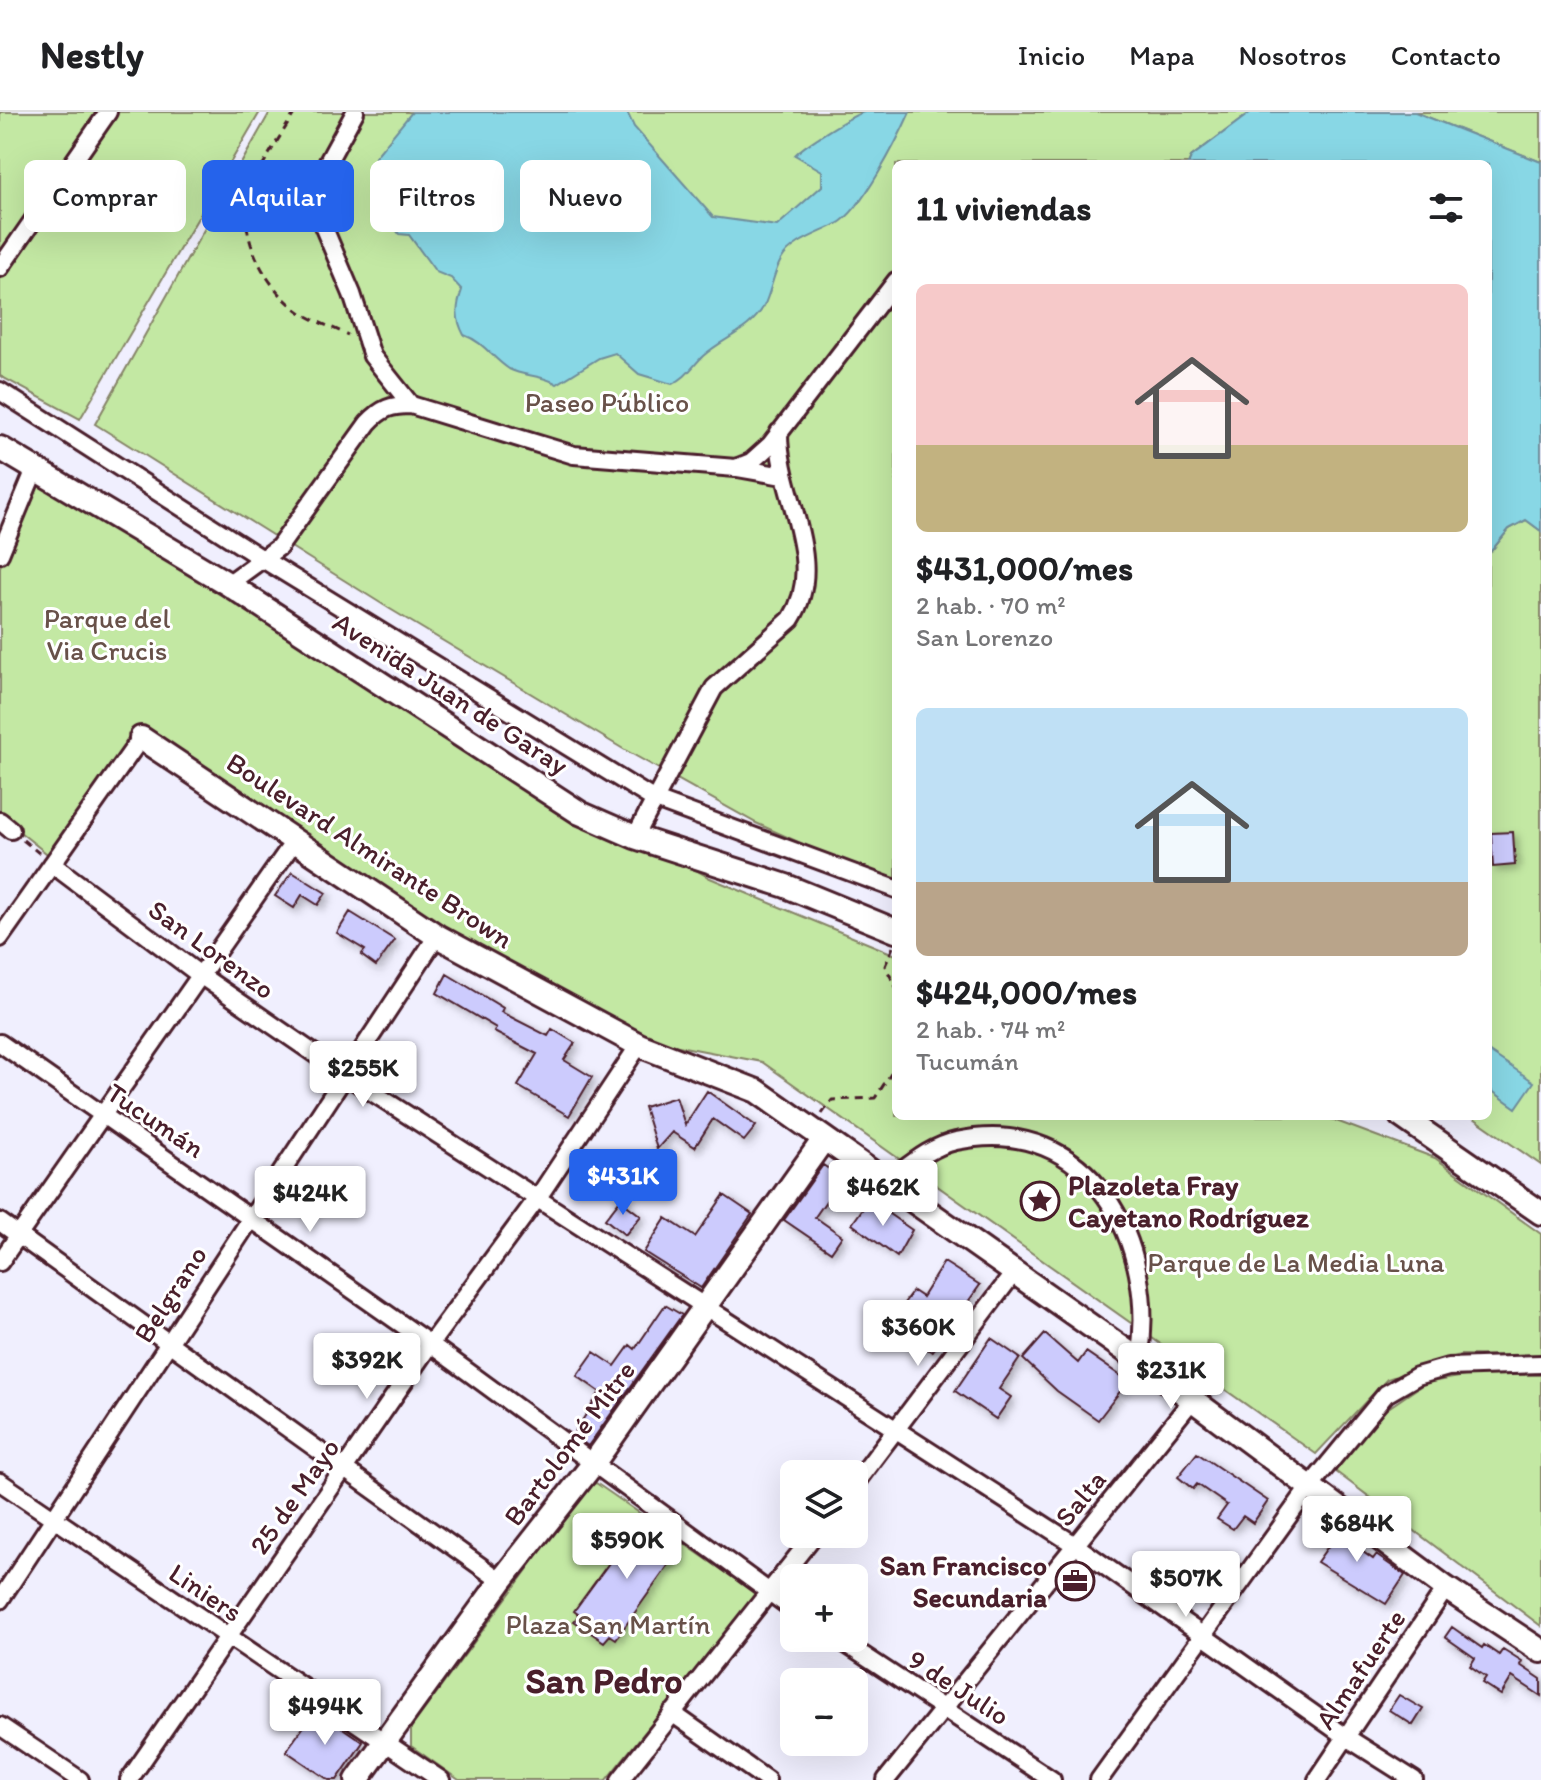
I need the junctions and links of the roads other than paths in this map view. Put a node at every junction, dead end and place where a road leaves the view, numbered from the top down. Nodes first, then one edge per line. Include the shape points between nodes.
1 (108, 112) edge
2 (355, 112) edge
3 (0, 268) edge
4 (892, 286) edge
5 (0, 391) edge
6 (411, 405) junction
7 (779, 432) junction
8 (0, 448) edge
9 (736, 468) junction
10 (35, 469) junction
11 (783, 476) junction
12 (0, 554) edge
13 (261, 558) junction
14 (228, 584) junction
15 (141, 738) joint
16 (653, 799) junction
17 (635, 837) junction
18 (295, 840) junction
19 (52, 864) junction
20 (892, 888) edge
21 (892, 929) edge
22 (437, 936) junction
23 (0, 938) edge
24 (200, 975) junction
25 (0, 1043) edge
26 (639, 1045) junction
27 (344, 1074) junction
28 (103, 1116) junction
29 (1407, 1120) edge
30 (817, 1134) junction
31 (888, 1181) junction
32 (539, 1196) junction
33 (1541, 1213) edge
34 (252, 1217) junction
35 (0, 1222) edge
36 (19, 1235) junction
37 (0, 1262) edge
38 (1013, 1274) junction
39 (706, 1309) junction
40 (169, 1343) junction
41 (430, 1344) junction
42 (1139, 1360) junction
43 (1541, 1364) edge
44 (1193, 1399) junction
45 (895, 1432) junction
46 (593, 1464) junction
47 (868, 1467) edge
48 (345, 1470) junction
49 (0, 1482) edge
50 (1311, 1485) junction
51 (52, 1518) junction
52 (1075, 1545) junction
53 (804, 1548) edge
54 (501, 1581) junction
55 (1446, 1588) junction
56 (769, 1593) junction
57 (0, 1600) edge
58 (780, 1600) edge
59 (1201, 1633) junction
60 (226, 1637) junction
61 (1541, 1651) edge
62 (858, 1652) edge
63 (943, 1708) junction
64 (672, 1713) junction
65 (0, 1726) edge
66 (1346, 1737) junction
67 (385, 1740) junction
68 (80, 1780) edge
69 (129, 1780) edge
70 (357, 1780) edge
71 (441, 1780) edge
72 (620, 1780) edge
73 (767, 1780) edge
74 (886, 1780) edge
75 (1052, 1780) edge
76 (1099, 1780) edge
77 (1317, 1780) edge
78 (1414, 1780) edge

1 - 3 street
2 - 6 street via 328,159 315,196 318,214 366,343
4 - 7 street
5 - 13 street
6 - 9 street via 574,455
6 - 13 street via 381,410 279,547
7 - 9 street via 751,462
7 - 11 street
8 - 10 main road, Avenida Juan de Garay
9 - 11 street
10 - 12 street
10 - 14 main road, Avenida Juan de Garay
11 - 16 street via 804,549 800,606 714,688
13 - 14 street
13 - 16 street
14 - 17 main road, Avenida Juan de Garay via 580,813
15 - 18 main road, Boulevard Almirante Brown
15 - 19 street
16 - 17 street
16 - 20 street
17 - 21 main road, Avenida Juan de Garay via 786,886
18 - 22 main road, Boulevard Almirante Brown
18 - 24 street
19 - 23 street
19 - 24 street, San Lorenzo
22 - 26 main road, Boulevard Almirante Brown
22 - 27 street, Belgrano
24 - 27 street, San Lorenzo
24 - 28 street
25 - 28 street, Tucumán
26 - 30 main road, Boulevard Almirante Brown via 741,1083
26 - 32 street, 25 de Mayo
27 - 32 street, San Lorenzo
27 - 34 street, Belgrano
28 - 34 street, Tucumán
28 - 36 street
29 - 33 main road
30 - 31 main road, Boulevard Almirante Brown
30 - 39 main road, Bartolomé Mitre
31 - 38 main road, Boulevard Almirante Brown
31 - 42 street via 929,1151 955,1141 1022,1142 1074,1162 1116,1209 1134,1252 1144,1300
32 - 39 street, San Lorenzo
32 - 41 street, 25 de Mayo
34 - 40 street, Belgrano
34 - 41 street, Tucumán
35 - 36 street
36 - 37 street
36 - 40 street
38 - 42 main road, Boulevard Almirante Brown
38 - 45 street
39 - 45 street, San Lorenzo
39 - 46 main road, Bartolomé Mitre
40 - 48 street
40 - 51 street, Belgrano
41 - 46 street, Tucumán
41 - 48 street, 25 de Mayo
42 - 44 main road, Boulevard Almirante Brown
43 - 50 street via 1448,1367 1398,1384
44 - 50 main road, Boulevard Almirante Brown
44 - 52 street, Salta
45 - 47 street
45 - 52 street, San Lorenzo
46 - 54 main road, Bartolomé Mitre
46 - 56 street
48 - 54 street
48 - 60 street, 25 de Mayo
49 - 51 street, Liniers
50 - 55 main road, Boulevard Almirante Brown
50 - 59 street
51 - 57 street, Belgrano
51 - 60 street, Liniers
52 - 59 street, San Lorenzo
52 - 63 street, Salta
53 - 56 street
54 - 67 main road, Bartolomé Mitre
55 - 61 main road, Boulevard Almirante Brown
55 - 66 street, Almafuerte
56 - 58 street
56 - 64 street
59 - 66 street, San Lorenzo
59 - 76 street
60 - 67 street, Liniers
60 - 69 street, 25 de Mayo
62 - 63 street, 9 de Julio
63 - 74 street, Salta
63 - 75 street, 9 de Julio
64 - 72 street
64 - 73 street
65 - 68 street
66 - 77 street, Almafuerte
66 - 78 street, San Lorenzo
67 - 70 main road, Bartolomé Mitre
67 - 71 street, Liniers

